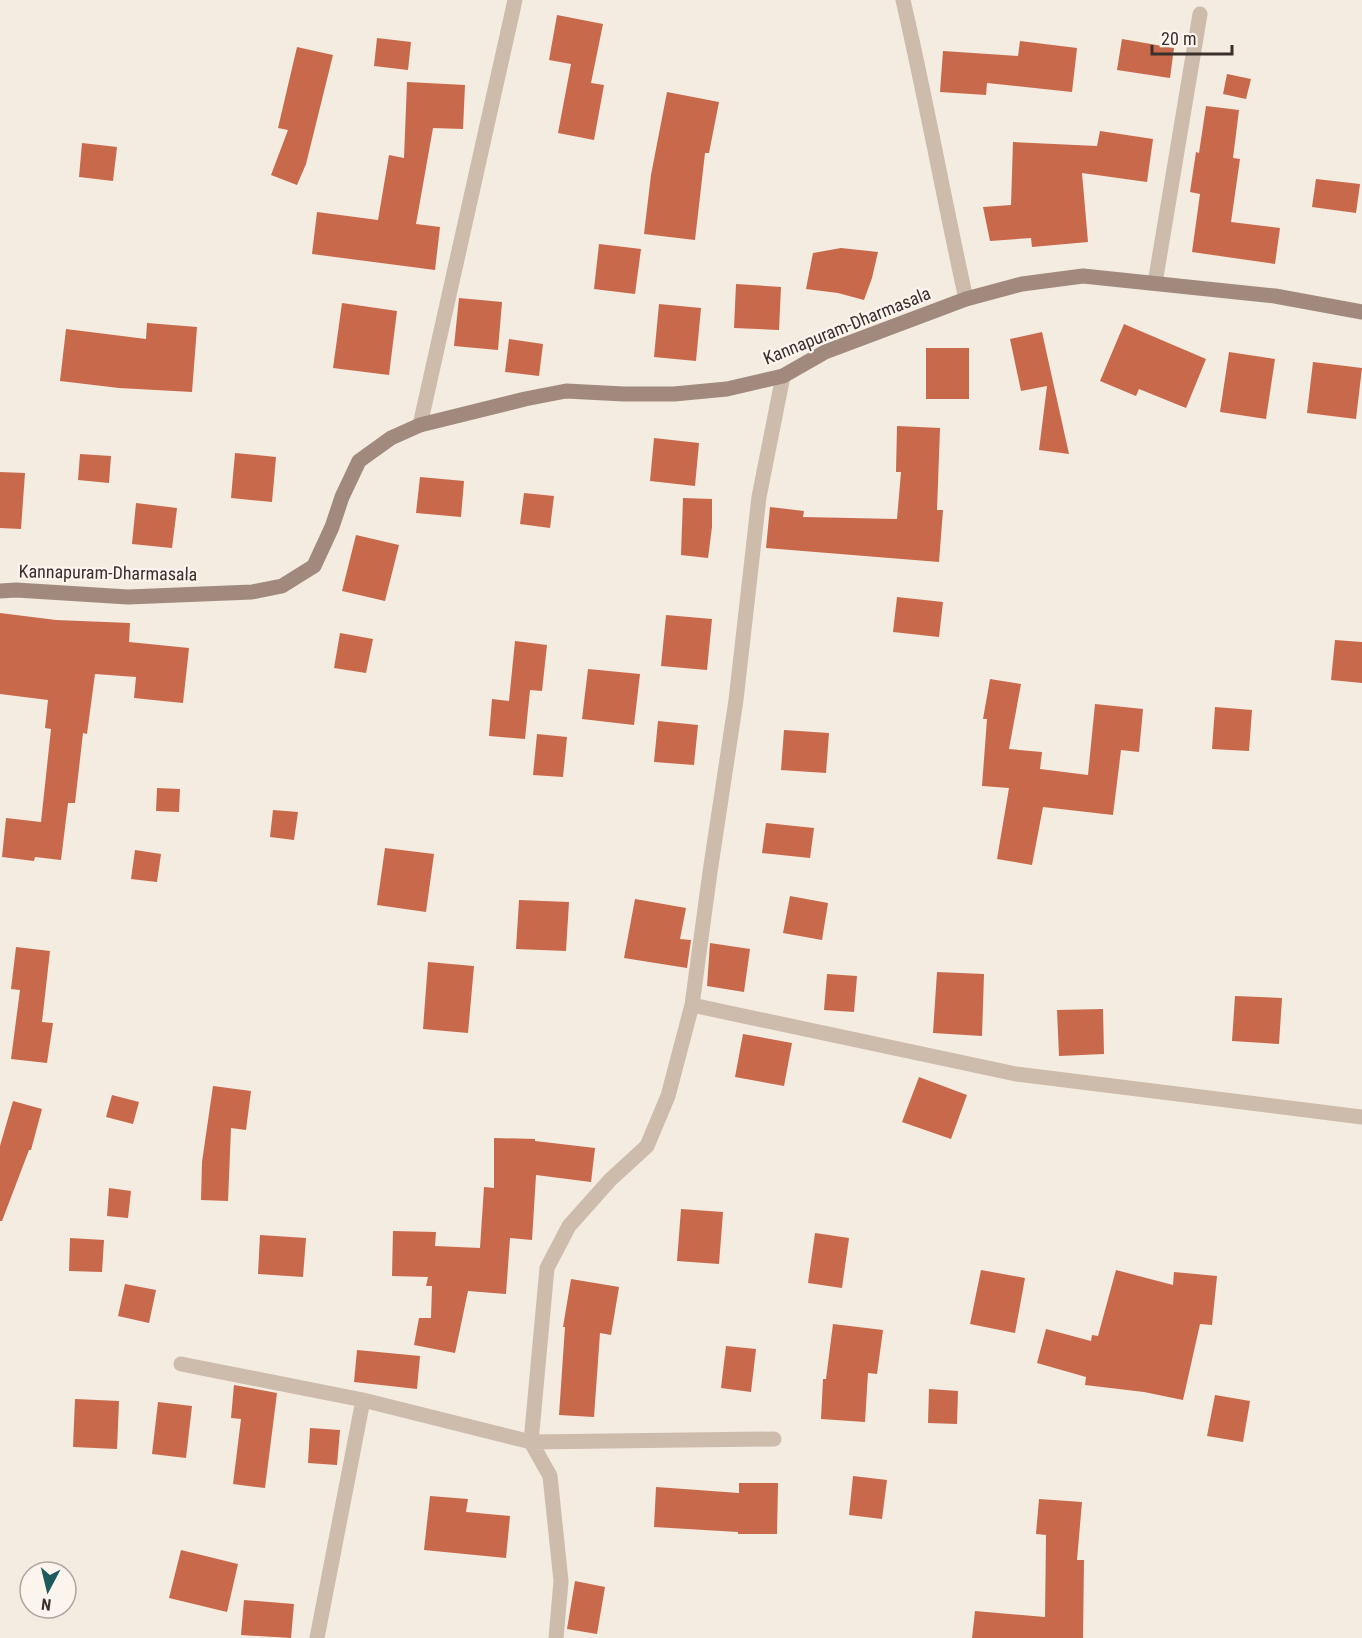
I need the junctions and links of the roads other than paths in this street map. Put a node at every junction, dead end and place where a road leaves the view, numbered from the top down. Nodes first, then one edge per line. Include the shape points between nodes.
1 (514, 0) edge
2 (903, 0) edge
3 (1200, 14) dead end
4 (1155, 283) junction
5 (966, 299) junction
6 (1362, 312) edge
7 (783, 376) junction
8 (420, 425) junction
9 (0, 591) edge
10 (692, 1005) junction
11 (1362, 1117) edge
12 (181, 1364) dead end
13 (363, 1400) junction
14 (774, 1438) dead end
15 (531, 1442) junction
16 (317, 1638) edge
17 (556, 1638) edge

1 - 8 street
2 - 5 street
3 - 4 street
4 - 5 main road, Kannapuram-Dharmasala via 1083,276 1022,284
4 - 6 main road, Kannapuram-Dharmasala via 1275,296
5 - 7 main road, Kannapuram-Dharmasala via 825,352
7 - 8 main road, Kannapuram-Dharmasala via 727,389 674,393 566,391
7 - 10 street via 759,497 736,700
8 - 9 main road, Kannapuram-Dharmasala via 391,438 359,461 314,566 282,586 252,592 128,597
10 - 11 street via 1016,1074
10 - 15 street via 669,1096 647,1146 569,1226 547,1268
12 - 13 street
13 - 15 street
13 - 16 street
14 - 15 street
15 - 17 street via 550,1476 561,1581

